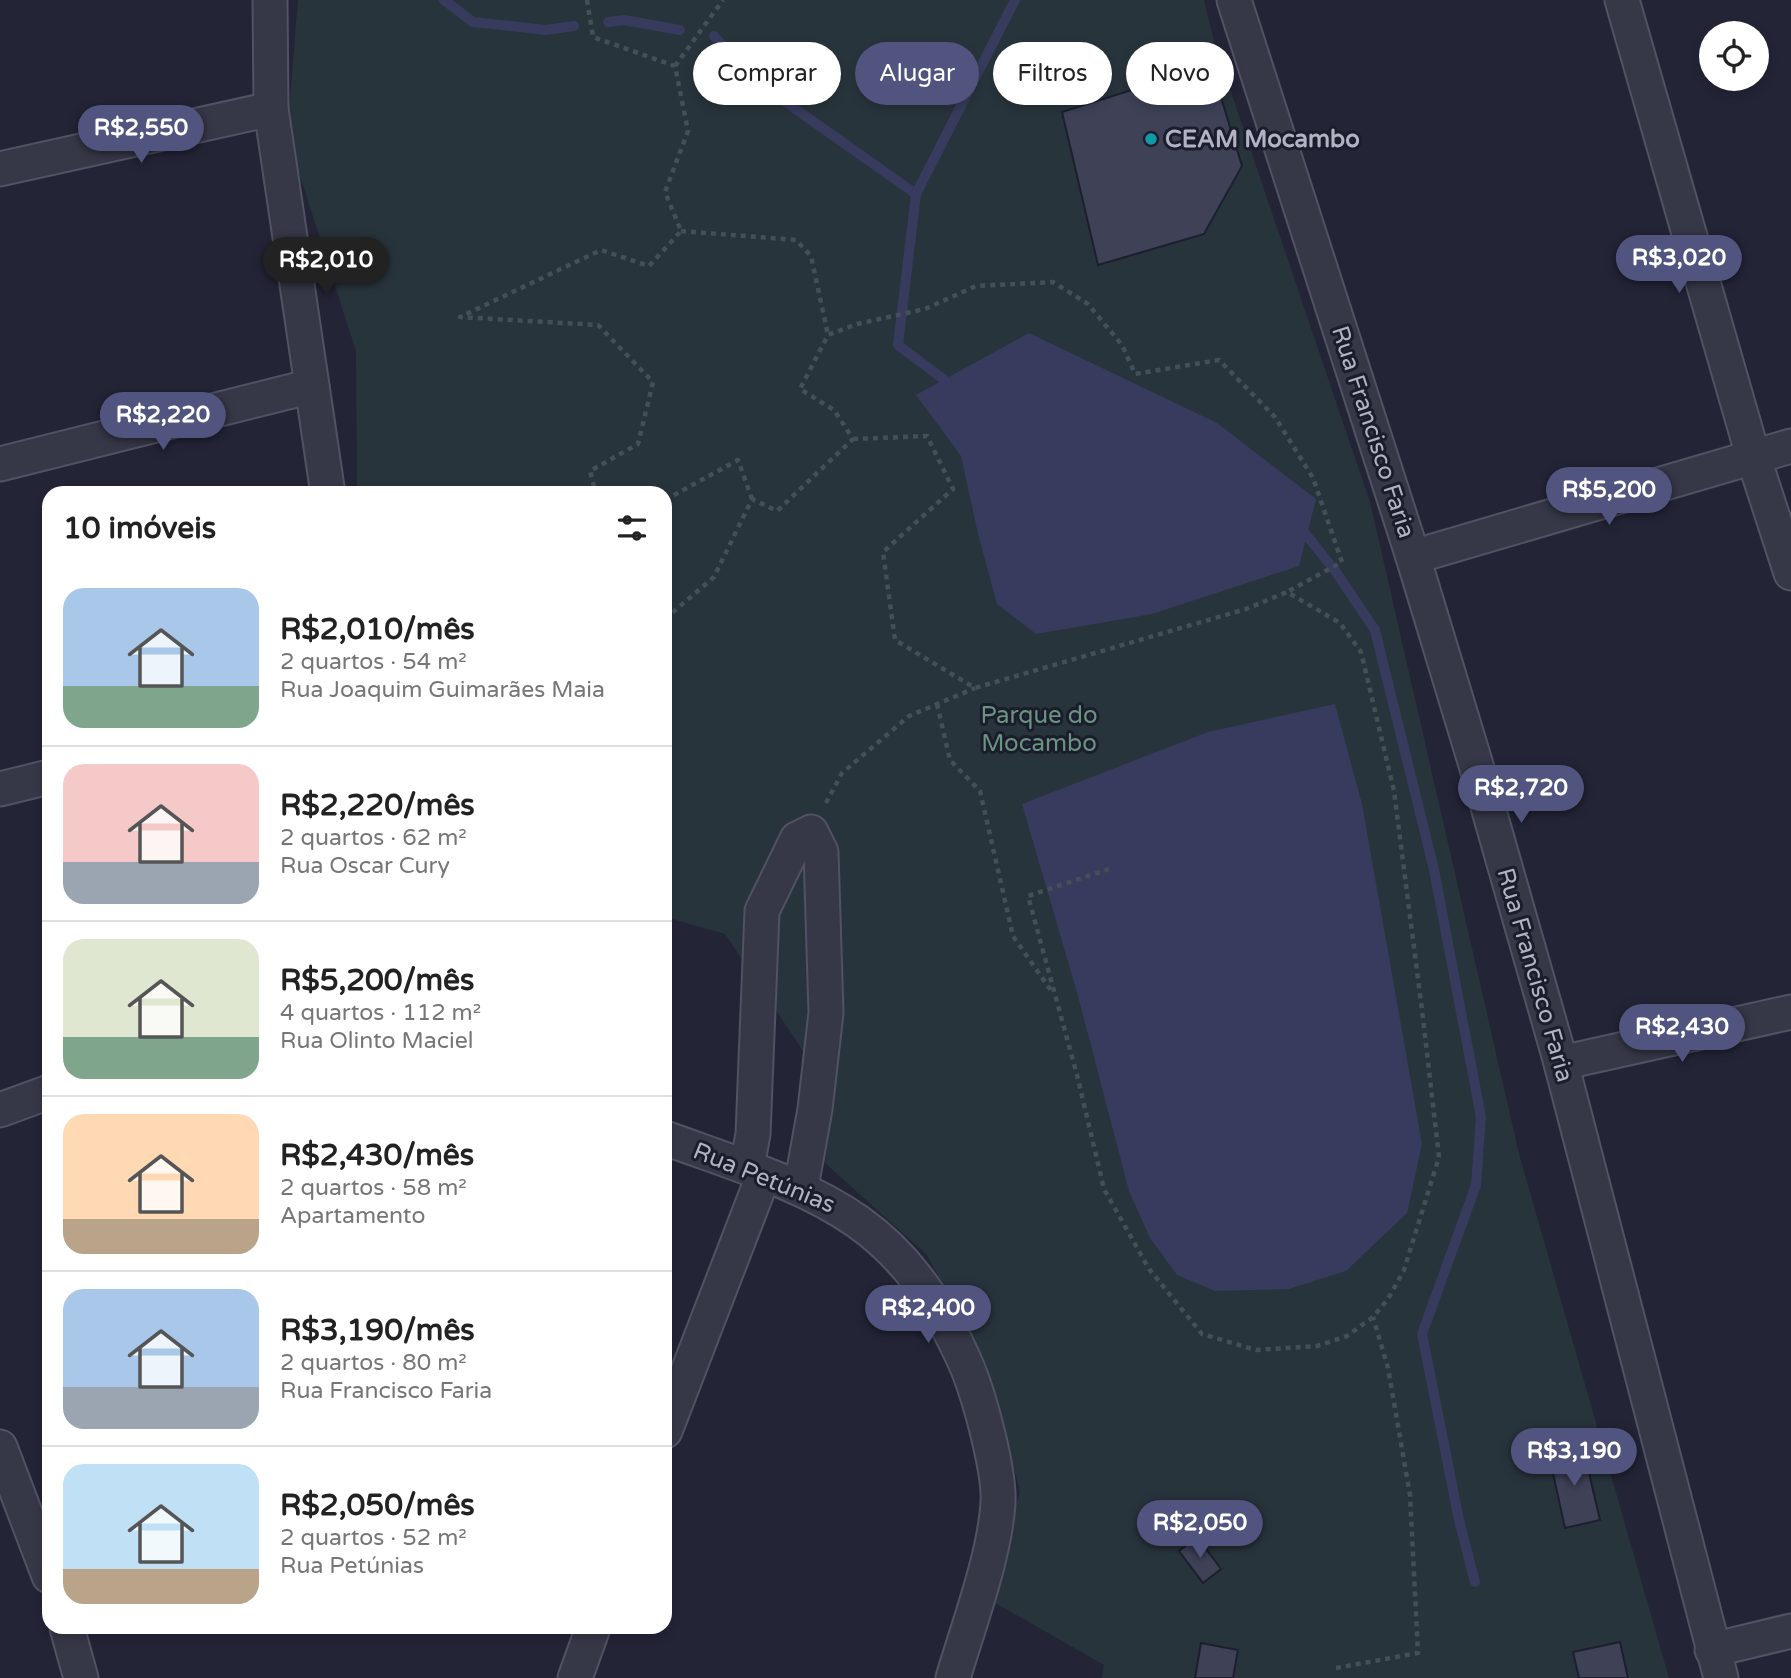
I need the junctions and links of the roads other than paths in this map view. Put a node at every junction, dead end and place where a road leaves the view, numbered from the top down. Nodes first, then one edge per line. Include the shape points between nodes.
1 (270, 0) edge
2 (1234, 0) edge
3 (1622, 0) edge
4 (271, 109) junction
5 (0, 169) edge
6 (312, 386) junction
7 (1791, 446) edge
8 (1753, 456) junction
9 (0, 464) edge
10 (327, 486) edge
11 (1413, 557) junction
12 (1791, 573) edge
13 (42, 779) edge
14 (0, 789) edge
15 (1791, 1012) edge
16 (1561, 1063) junction
17 (42, 1095) edge
18 (0, 1110) edge
19 (672, 1141) edge
20 (755, 1171) junction
21 (801, 1187) junction
22 (672, 1411) edge
23 (0, 1447) edge
24 (42, 1558) edge
25 (1791, 1631) edge
26 (69, 1634) edge
27 (591, 1634) edge
28 (1717, 1664) edge
29 (81, 1678) edge
30 (575, 1678) edge
31 (953, 1678) edge

1 - 4 street
2 - 11 street, Rua Francisco Faria
3 - 8 street
4 - 5 street
4 - 6 street
6 - 9 street
6 - 10 street
7 - 8 street
8 - 11 street
8 - 12 street
11 - 16 street, Rua Francisco Faria
13 - 14 street
15 - 16 street
16 - 28 street, Rua Francisco Faria
17 - 18 street
19 - 20 street, Rua Petúnias
20 - 21 street, Rua Petúnias
20 - 21 street via 762,911 797,839 811,832 821,852 826,1013
20 - 22 street
21 - 31 street, Rua Petúnias via 844,1210 883,1239 919,1279 951,1331 978,1393 998,1502 990,1549
23 - 24 street
25 - 28 street
26 - 29 street
27 - 30 street

